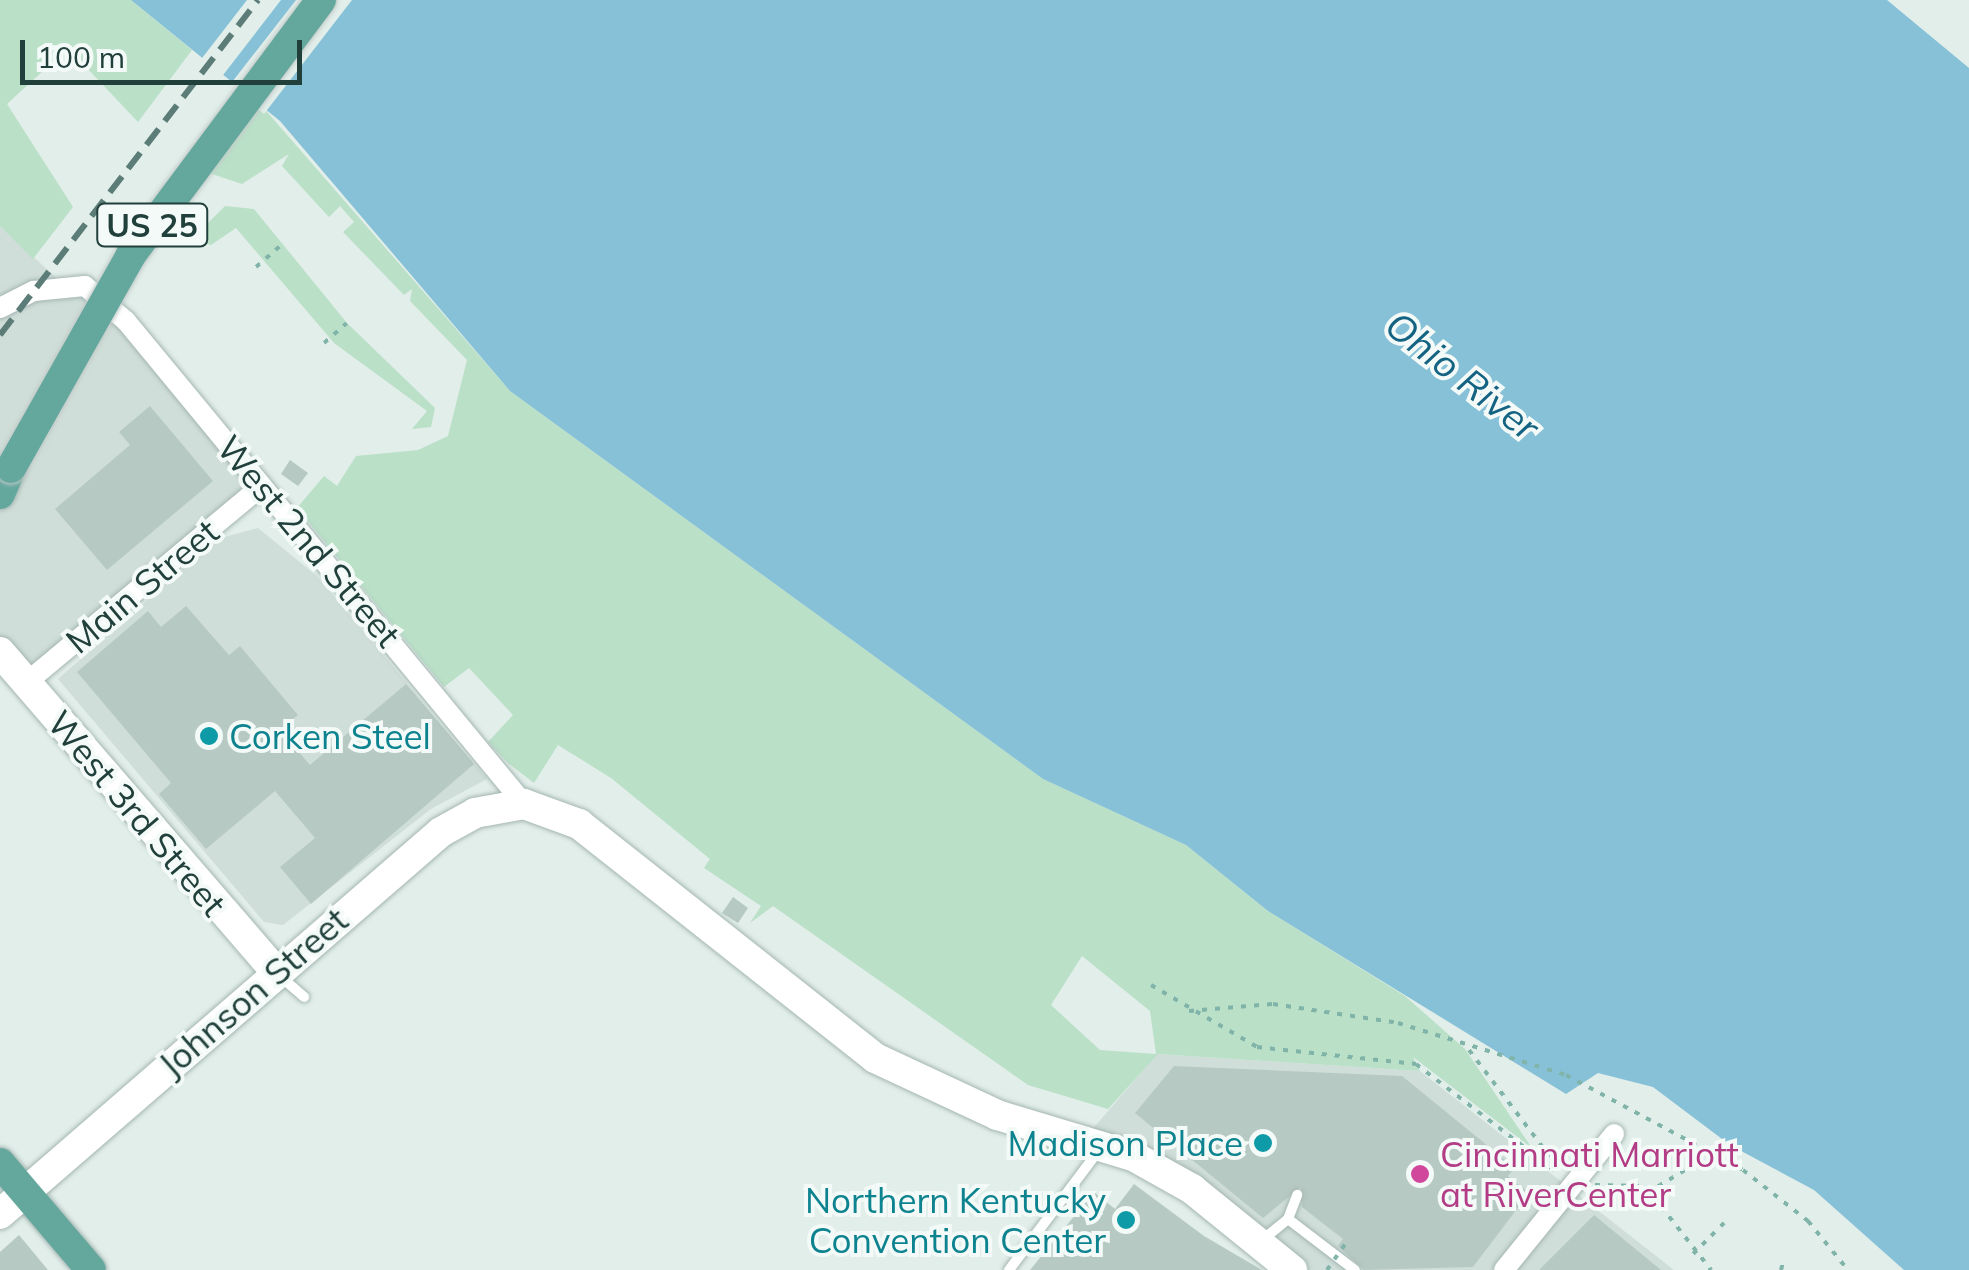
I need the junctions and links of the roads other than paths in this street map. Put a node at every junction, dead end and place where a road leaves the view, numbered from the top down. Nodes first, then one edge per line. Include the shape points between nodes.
1 (321, 0) edge
2 (0, 308) edge
3 (258, 489) junction
4 (0, 494) edge
5 (0, 652) edge
6 (26, 683) junction
7 (524, 804) junction
8 (276, 972) junction
9 (304, 997) dead end
10 (1614, 1134) dead end
11 (1103, 1144) junction
12 (0, 1163) edge
13 (25, 1192) junction
14 (1297, 1195) dead end
15 (0, 1214) edge
16 (1288, 1219) junction
17 (1259, 1244) junction
18 (91, 1270) edge
19 (1008, 1270) edge
20 (1292, 1270) edge
21 (1355, 1270) edge
22 (1504, 1270) edge

1 - 4 main road, US 25, bridge via 131,255
2 - 3 street, West 2nd Street via 34,291 86,286 126,321
3 - 6 street, Main Street
3 - 7 street, West 2nd Street
5 - 6 street, West 3rd Street
6 - 8 street, West 3rd Street
7 - 8 street, Johnson Street via 475,813 441,832
7 - 11 street via 579,824 875,1058 997,1115
8 - 9 lane
8 - 13 street, Johnson Street
10 - 22 street
11 - 17 street via 1192,1189
11 - 19 lane
12 - 13 main road
13 - 15 street, Johnson Street
13 - 18 main road
14 - 16 lane
16 - 17 lane
16 - 21 lane
17 - 20 street

